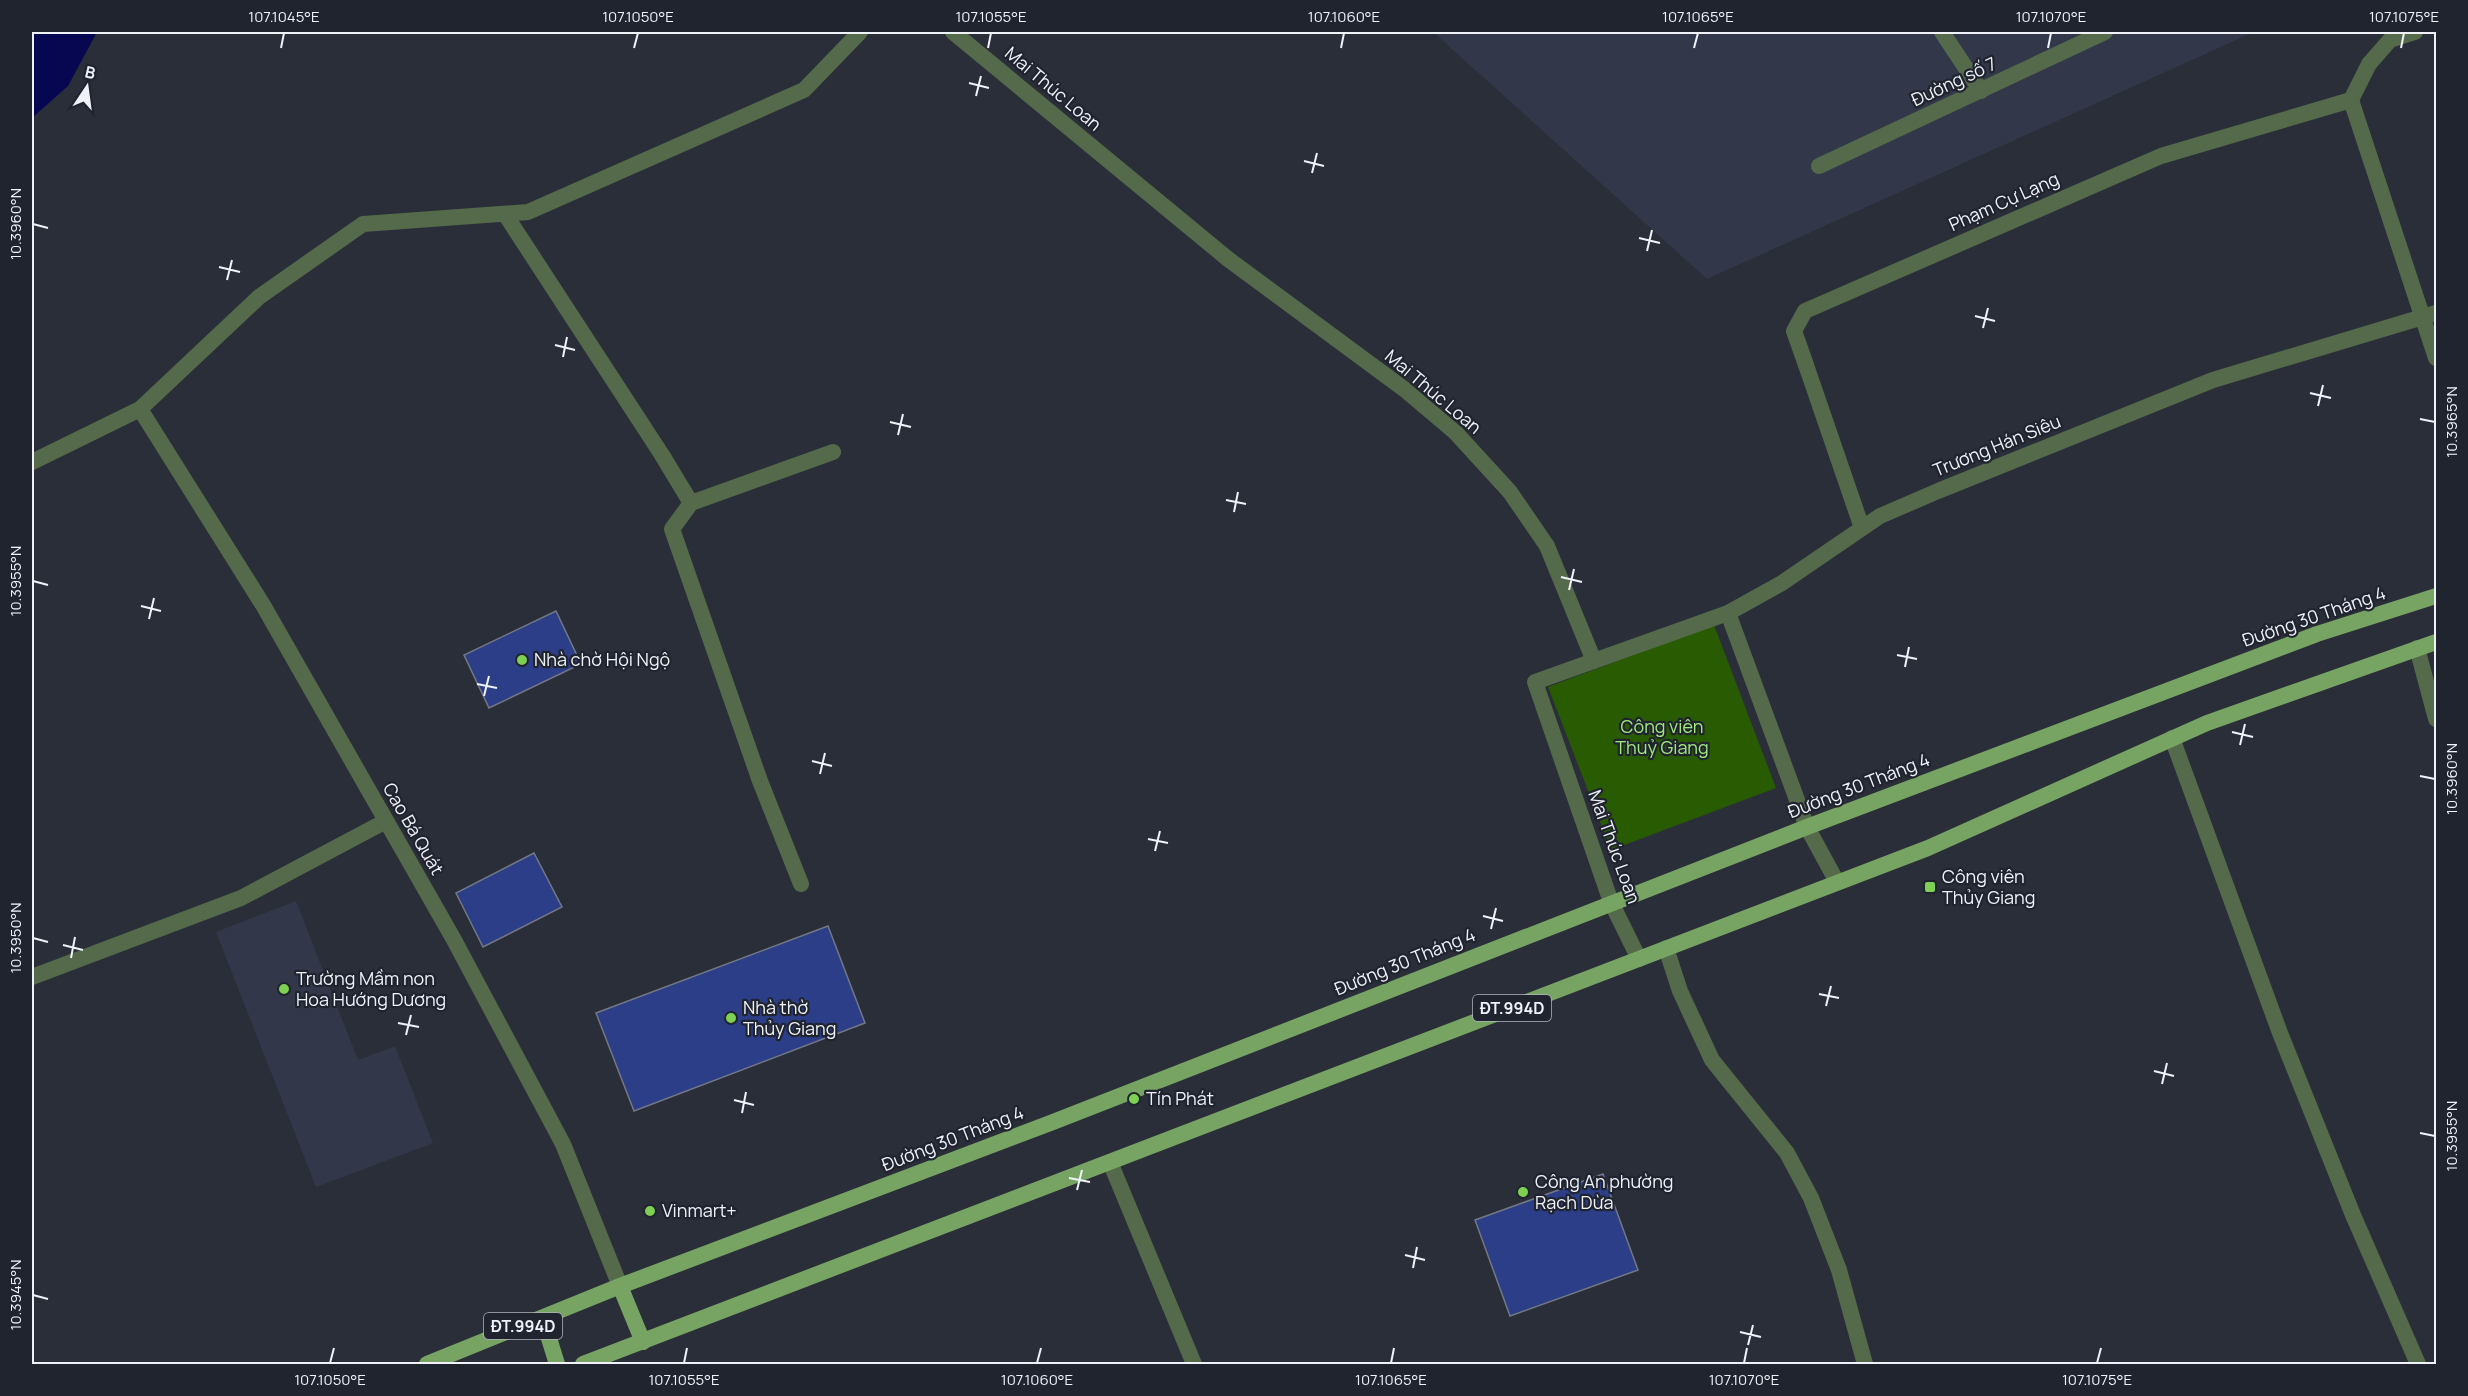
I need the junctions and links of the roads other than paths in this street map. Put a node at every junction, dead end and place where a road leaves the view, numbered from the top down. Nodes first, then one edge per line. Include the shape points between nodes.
1 (860, 32) edge
2 (953, 32) edge
3 (1942, 32) edge
4 (2105, 32) edge
5 (2415, 32) edge
6 (1981, 91) junction
7 (2351, 100) junction
8 (1819, 166) dead end
9 (505, 214) junction
10 (2430, 316) edge
11 (2436, 358) edge
12 (140, 409) junction
13 (833, 452) dead end
14 (32, 462) edge
15 (691, 503) junction
16 (1863, 528) junction
17 (2436, 597) edge
18 (1728, 614) junction
19 (2436, 642) edge
20 (2417, 648) junction
21 (1594, 661) junction
22 (2436, 718) edge
23 (2172, 738) junction
24 (386, 821) junction
25 (1807, 827) junction
26 (1837, 882) junction
27 (801, 884) dead end
28 (1611, 902) junction
29 (1666, 948) junction
30 (1640, 959) junction
31 (32, 977) edge
32 (1110, 1162) junction
33 (620, 1286) junction
34 (543, 1319) junction
35 (643, 1342) junction
36 (427, 1365) edge
37 (557, 1365) edge
38 (583, 1365) edge
39 (1194, 1365) edge
40 (1865, 1365) edge
41 (2418, 1365) edge

1 - 9 street via 804,90 528,212
2 - 21 street, Mai Thúc Loan via 1228,259 1404,389 1455,433 1510,492 1547,546
3 - 6 street
4 - 6 street, Đường số 7
5 - 7 street via 2390,40 2369,64
6 - 8 street, Đường số 7
7 - 10 street
7 - 16 street, Phạm Cự Lạng via 2161,156 1805,311 1794,331
9 - 12 street via 363,224 258,297
9 - 15 street
10 - 11 street
10 - 16 street, Trương Hán Siêu via 2213,380 1938,491 1880,516
12 - 14 street
12 - 24 street, Cao Bá Quát via 263,604
13 - 15 street
15 - 27 street via 672,529 760,780
16 - 18 street, Trương Hán Siêu
17 - 25 main road, Đường 30 Tháng 4 / ĐT.994D via 2317,634
18 - 21 street, Trương Hán Siêu
18 - 25 street
19 - 20 main road, ĐT.994D
20 - 22 street
20 - 23 main road, ĐT.994D
21 - 28 street, Mai Thúc Loan via 1535,682
23 - 26 main road, ĐT.994D via 1928,848
23 - 41 street via 2280,1033
24 - 31 street via 241,898
24 - 33 street, Cao Bá Quát via 563,1144
25 - 26 street
25 - 28 main road, Đường 30 Tháng 4 / ĐT.994D
26 - 29 main road, ĐT.994D
28 - 30 street, Mai Thúc Loan
28 - 33 main road, Đường 30 Tháng 4 / ĐT.994D via 1053,1122
29 - 30 main road, ĐT.994D
29 - 40 street via 1680,991 1712,1060 1787,1153 1811,1198 1839,1270
30 - 32 main road, ĐT.994D
32 - 35 main road, ĐT.994D
32 - 39 street
33 - 34 main road, Đường 30 Tháng 4 / ĐT.994D
33 - 35 main road
34 - 36 main road, Đường 30 Tháng 4 / ĐT.994D
34 - 37 main road
35 - 38 main road, ĐT.994D

